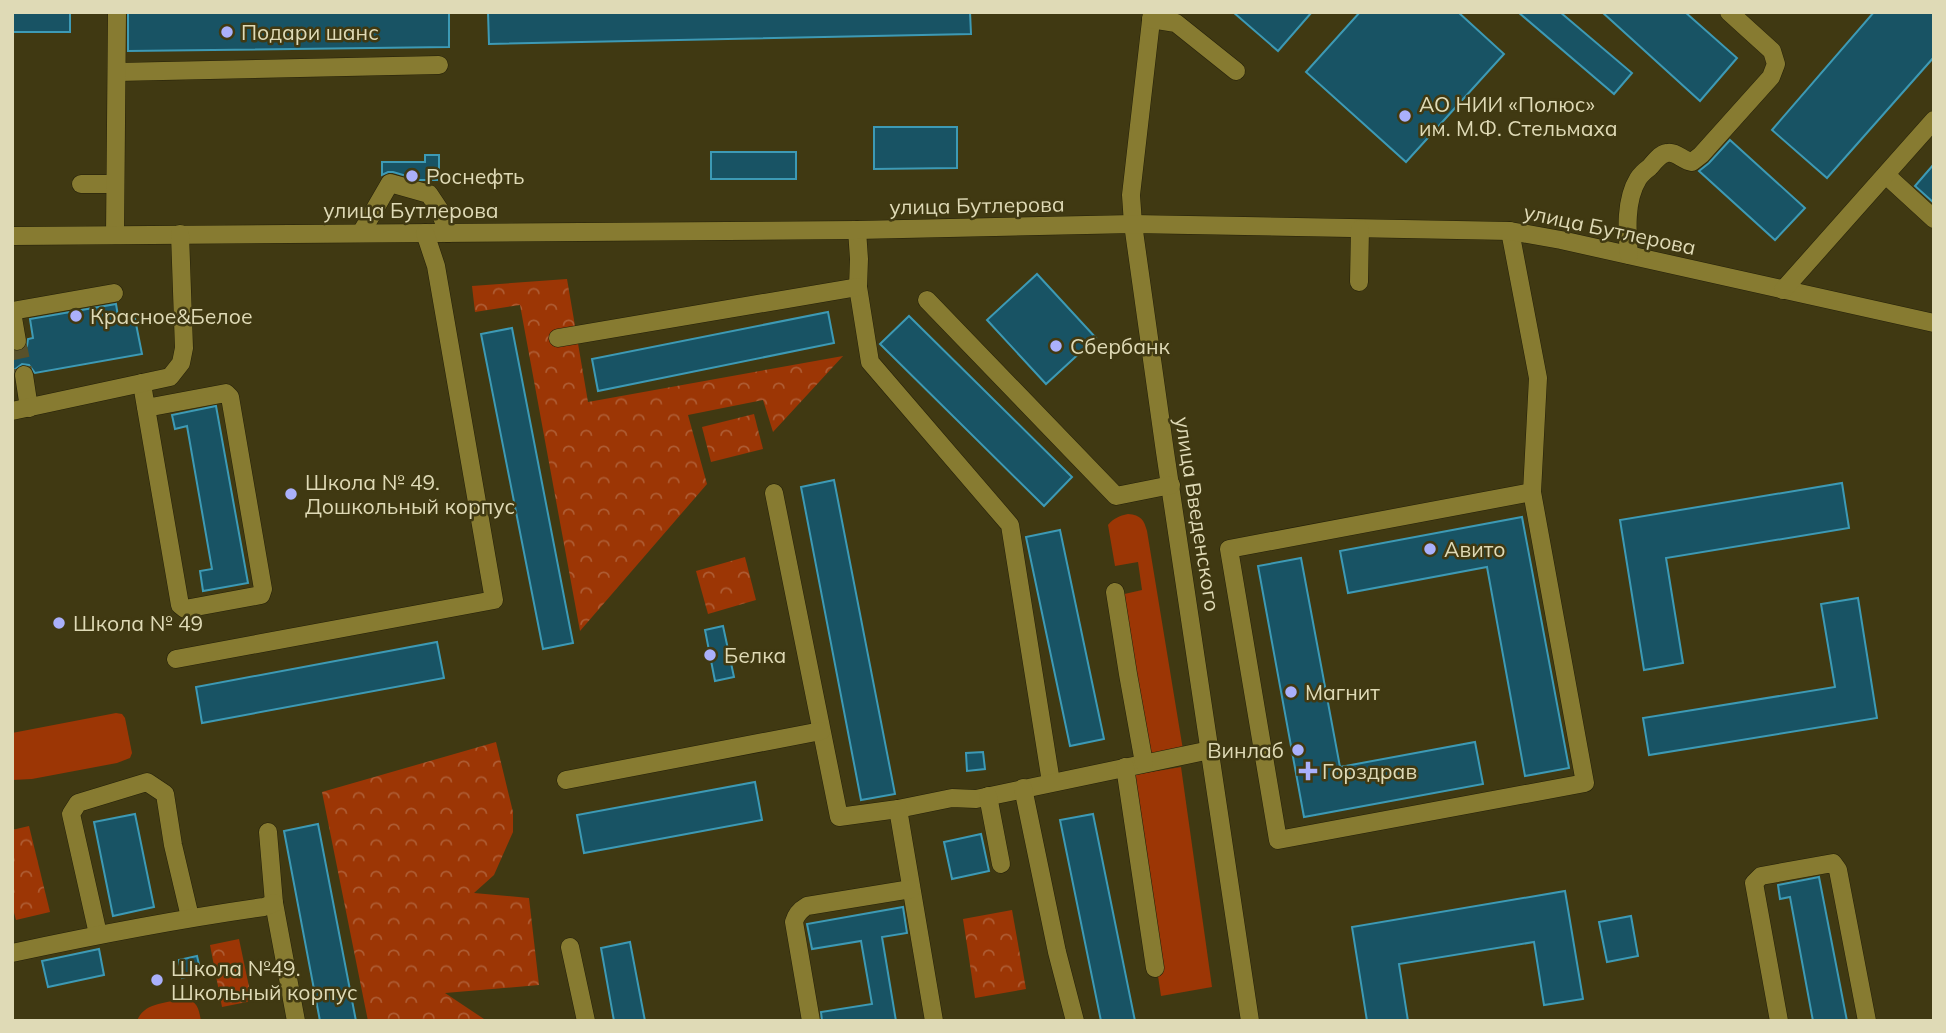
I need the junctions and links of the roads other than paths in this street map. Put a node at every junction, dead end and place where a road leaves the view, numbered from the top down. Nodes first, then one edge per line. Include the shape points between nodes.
1 (117, 12) edge
2 (1729, 12) edge
3 (1152, 16) edge
4 (439, 65) dead end
5 (1236, 71) dead end
6 (117, 72) junction
7 (1934, 120) edge
8 (1886, 175) junction
9 (80, 184) dead end
10 (115, 184) junction
11 (1934, 219) edge
12 (1133, 224) junction
13 (1360, 229) junction
14 (857, 230) junction
15 (1510, 232) junction
16 (361, 233) junction
17 (425, 233) junction
18 (448, 233) junction
19 (180, 234) junction
20 (115, 235) junction
21 (12, 236) edge
22 (1629, 255) junction
23 (1359, 282) dead end
24 (858, 287) junction
25 (1783, 290) junction
26 (114, 293) dead end
27 (927, 300) dead end
28 (12, 311) edge
29 (1934, 323) edge
30 (558, 338) dead end
31 (18, 341) dead end
32 (24, 375) tunnel mouth
33 (142, 383) junction
34 (146, 408) junction
35 (21, 409) edge
36 (1171, 485) junction
37 (1532, 492) junction
38 (774, 493) dead end
39 (1115, 592) dead end
40 (176, 659) dead end
41 (821, 731) junction
42 (1210, 750) junction
43 (1144, 763) junction
44 (1125, 767) junction
45 (566, 780) dead end
46 (1051, 782) junction
47 (1023, 788) junction
48 (988, 796) junction
49 (898, 808) junction
50 (268, 832) dead end
51 (1001, 864) dead end
52 (911, 888) junction
53 (274, 902) junction
54 (190, 917) junction
55 (98, 934) junction
56 (570, 947) dead end
57 (12, 953) edge
58 (1155, 968) dead end
59 (296, 1021) edge
60 (586, 1021) edge
61 (811, 1021) edge
62 (934, 1021) edge
63 (1074, 1021) edge
64 (1250, 1021) edge
65 (1779, 1021) edge
66 (1867, 1021) edge

1 - 6 street
2 - 22 street via 1772,51 1776,64 1771,77 1692,162 1667,153 1638,179 1631,197
3 - 5 street via 1176,23
3 - 12 street, улица Введенского via 1131,195
4 - 6 street
6 - 10 street
7 - 8 street
8 - 11 street
8 - 25 street
9 - 10 street
10 - 20 street
12 - 13 street, улица Бутлерова
12 - 14 street, улица Бутлерова
12 - 36 street, улица Введенского
13 - 15 street, улица Бутлерова
13 - 23 street
14 - 18 street, улица Бутлерова
14 - 24 street
15 - 22 street, улица Бутлерова
15 - 37 street via 1538,378
16 - 17 street, улица Бутлерова
16 - 18 street via 390,183 429,194
16 - 19 street, улица Бутлерова
17 - 18 street, улица Бутлерова
17 - 40 street via 436,266 494,600
19 - 20 street, улица Бутлерова
19 - 33 street via 181,363 170,377
20 - 21 street, улица Бутлерова
22 - 25 street, улица Бутлерова
24 - 30 street
24 - 46 street via 870,362 1010,525
25 - 29 street, улица Бутлерова
26 - 28 street
27 - 36 street via 1116,496
28 - 31 street
32 - 35 street
33 - 34 street
33 - 35 street
34 - 34 street via 224,394 230,397 261,595 182,608
36 - 42 street, улица Введенского
37 - 37 street via 1585,783 1278,840 1229,549
38 - 41 street
39 - 43 street
41 - 45 street
41 - 49 street via 839,817
42 - 43 street
42 - 64 street, улица Введенского
43 - 44 street
44 - 46 street
44 - 58 street
46 - 47 street
47 - 48 street
47 - 63 street
48 - 49 street
48 - 51 street
49 - 52 street
50 - 53 street
52 - 61 street via 800,909 794,922
52 - 62 street
53 - 54 street
53 - 59 street
54 - 55 street
54 - 55 street via 165,794 147,782 78,803 71,814
55 - 57 street
56 - 60 street
65 - 66 street via 1754,883 1761,876 1833,863

